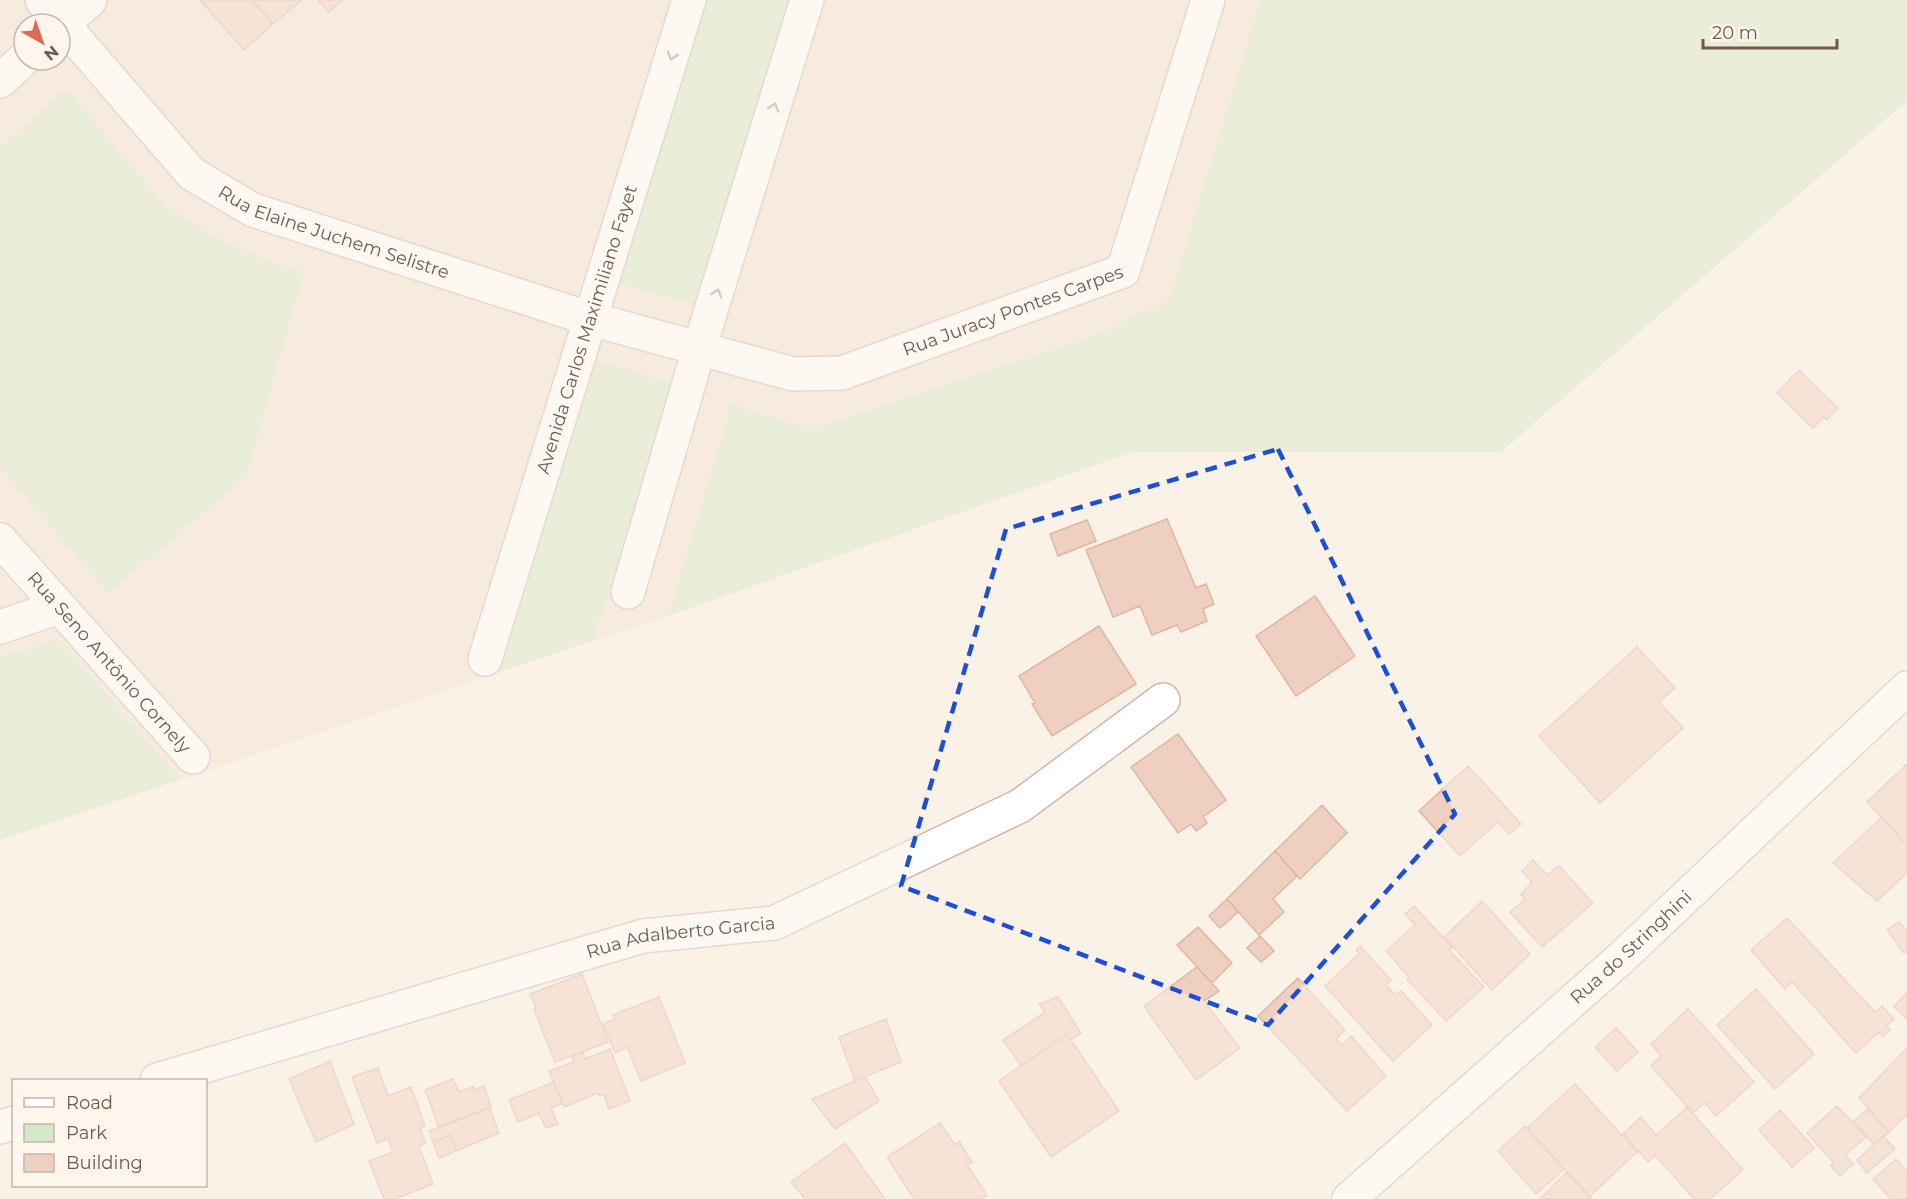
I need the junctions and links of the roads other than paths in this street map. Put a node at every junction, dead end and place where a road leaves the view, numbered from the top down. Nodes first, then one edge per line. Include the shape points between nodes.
1 (42, 0) edge
2 (90, 0) edge
3 (689, 0) edge
4 (807, 0) edge
5 (1208, 0) edge
6 (52, 12) edge
7 (72, 16) edge
8 (72, 36) edge
9 (12, 70) edge
10 (0, 81) edge
11 (591, 319) junction
12 (699, 349) junction
13 (0, 540) edge
14 (628, 592) dead end
15 (59, 607) junction
16 (0, 627) edge
17 (485, 659) dead end
18 (1907, 688) edge
19 (1162, 700) dead end
20 (193, 757) dead end
21 (160, 1079) edge
22 (1349, 1199) edge

1 - 6 street, Rua Elaine Juchem Selistre
2 - 7 street
3 -> 11 street, Avenida Carlos Maximiliano Fayet
12 -> 4 street
5 - 12 street, Rua Juracy Pontes Carpes via 1123,271 842,373 793,374
8 - 11 street, Rua Elaine Juchem Selistre via 192,174 253,210
9 - 10 street
11 - 12 street, Rua Elaine Juchem Selistre
11 - 17 street, Avenida Carlos Maximiliano Fayet
12 - 14 street
13 - 15 street, Rua Seno Antônio Cornely
15 - 16 street
15 - 20 street, Rua Seno Antônio Cornely
18 - 22 street, Rua do Stringhini via 1620,959
19 - 21 street, Rua Adalberto Garcia via 1020,806 774,923 643,936

